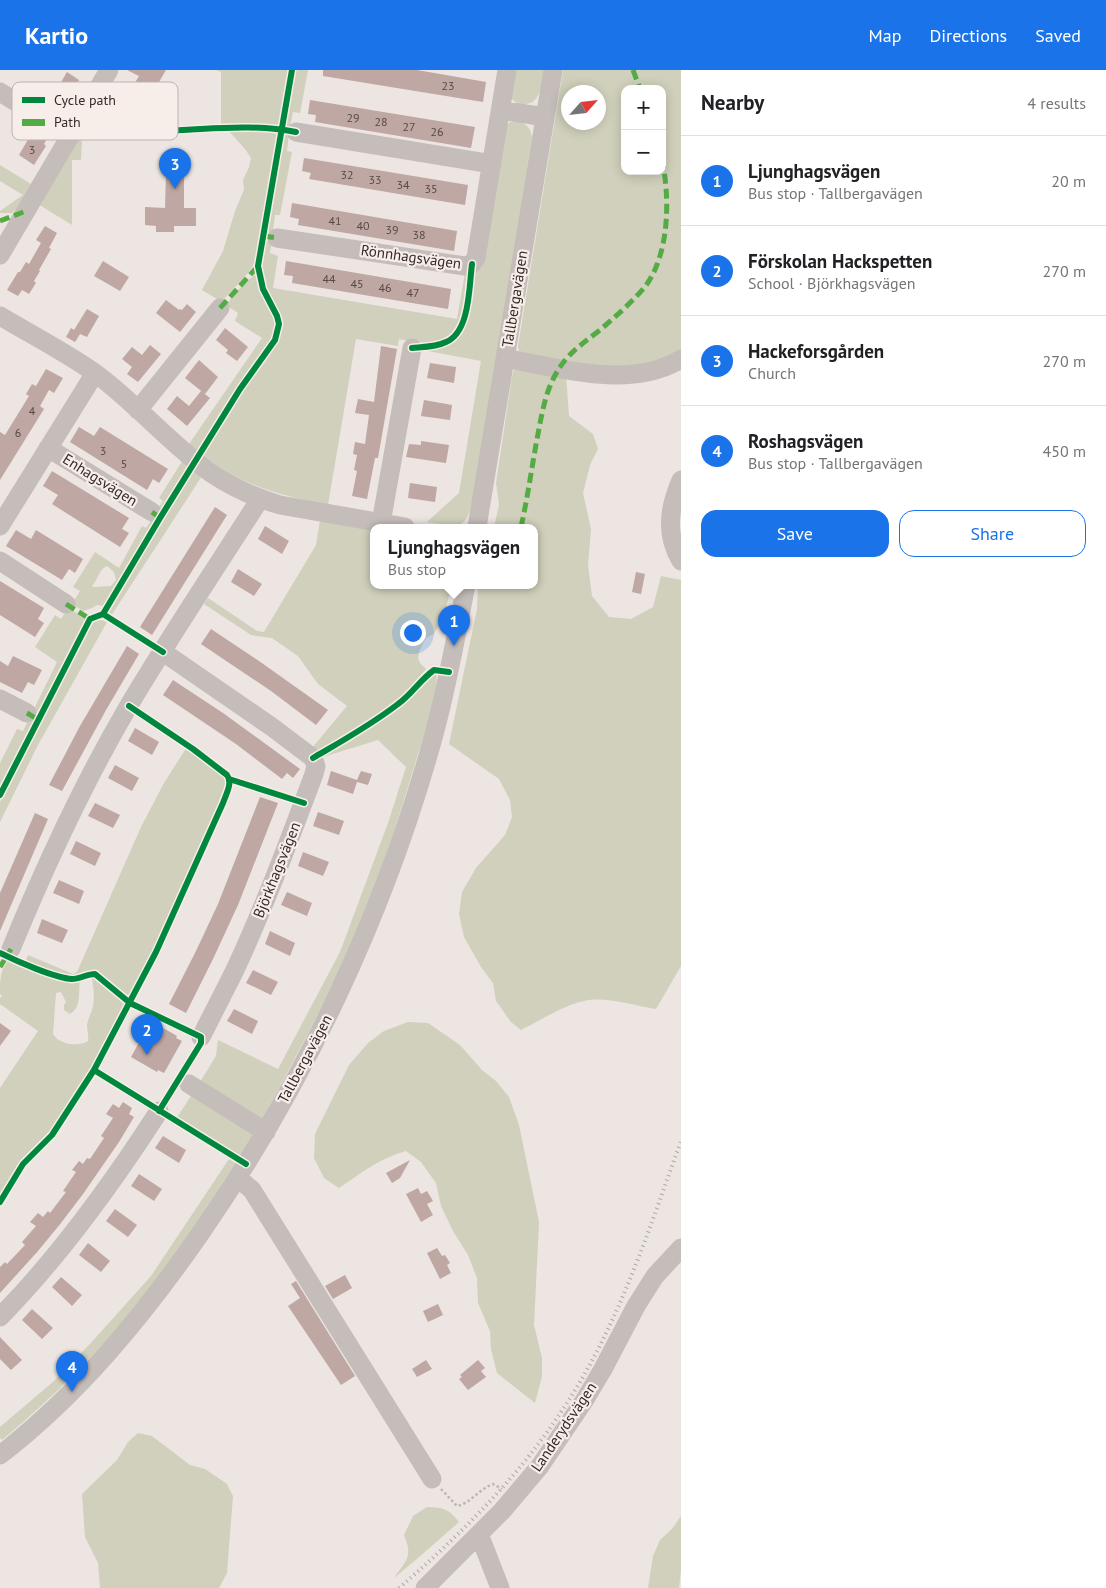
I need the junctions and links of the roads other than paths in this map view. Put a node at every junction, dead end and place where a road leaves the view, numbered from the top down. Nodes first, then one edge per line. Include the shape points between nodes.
1 (109, 70) edge
2 (507, 70) edge
3 (553, 70) edge
4 (102, 82) edge
5 (0, 92) edge
6 (12, 99) edge
7 (501, 110) junction
8 (545, 117) junction
9 (296, 132) dead end
10 (69, 140) edge
11 (492, 164) junction
12 (278, 238) dead end
13 (0, 255) edge
14 (220, 308) dead end
15 (0, 316) edge
16 (412, 348) dead end
17 (505, 358) junction
18 (681, 359) edge
19 (95, 373) junction
20 (138, 410) junction
21 (48, 448) junction
22 (681, 480) edge
23 (260, 499) junction
24 (152, 512) dead end
25 (381, 523) junction
26 (387, 524) edge
27 (477, 524) edge
28 (0, 526) edge
29 (0, 561) edge
30 (681, 561) edge
31 (465, 589) edge
32 (66, 604) dead end
33 (163, 652) junction
34 (0, 700) edge
35 (27, 713) dead end
36 (12, 949) dead end
37 (201, 1037) dead end
38 (189, 1084) dead end
39 (159, 1111) dead end
40 (266, 1132) junction
41 (238, 1178) junction
42 (681, 1248) edge
43 (0, 1317) edge
44 (0, 1454) edge
45 (432, 1479) road end
46 (479, 1534) junction
47 (425, 1588) edge
48 (500, 1588) edge

1 - 4 street
2 - 7 street, Rönnhagsvägen
3 - 8 street, Tallbergavägen
5 - 6 street
7 - 8 street
7 - 11 street, Rönnhagsvägen
8 - 17 street, Tallbergavägen
9 - 11 street
10 - 13 street
11 - 12 street, Rönnhagsvägen via 476,258 468,266
14 - 20 street
15 - 19 street
16 - 25 street
17 - 18 street via 611,374 647,372
17 - 27 street, Tallbergavägen
19 - 20 street
19 - 21 street, Enhagsvägen
20 - 23 street via 212,473
21 - 24 street, Enhagsvägen
21 - 28 street, Enhagsvägen
22 - 30 street via 670,520 672,544
23 - 25 street
23 - 33 street
25 - 26 street
29 - 32 street
31 - 40 street, Tallbergavägen via 433,737 405,829 341,988
33 - 36 street via 80,796 34,893
33 - 37 street, Björkhagsvägen via 286,737 313,758 316,766 264,903
34 - 35 street
38 - 40 street
39 - 43 street via 95,1206
40 - 41 street, Tallbergavägen
41 - 44 street, Tallbergavägen via 136,1320 72,1392
41 - 45 street via 252,1190
42 - 46 street, Landerydsvägen via 654,1276 603,1369 540,1466
46 - 47 street, Landerydsvägen
46 - 48 street

